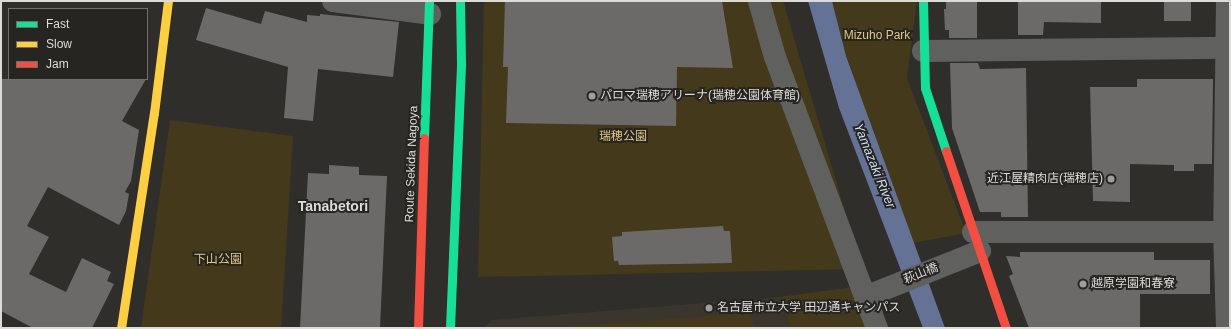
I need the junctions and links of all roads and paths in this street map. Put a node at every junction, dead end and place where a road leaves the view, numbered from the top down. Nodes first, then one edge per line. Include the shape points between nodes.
1 (168, 1) edge
2 (333, 1) edge
3 (460, 1) edge
4 (759, 1) edge
5 (922, 1) edge
6 (1227, 1) edge
7 (430, 7) edge
8 (1228, 48) edge
9 (923, 51) junction
10 (1227, 232) edge
11 (972, 247) junction
12 (872, 294) junction
13 (120, 328) edge
14 (418, 328) edge
15 (450, 328) edge
16 (877, 328) edge
17 (1006, 328) edge
18 (1227, 328) edge

1 - 13 street via 154,113
2 - 7 street
3 - 15 street via 461,63
4 - 12 street via 775,56
5 - 9 street
6 - 8 street
7 - 14 street, Route Sekida Nagoya
8 - 9 street
8 - 10 street
9 - 11 street via 925,88
10 - 11 street
10 - 18 street
11 - 12 street, 萩山橋
11 - 17 street
12 - 16 street

